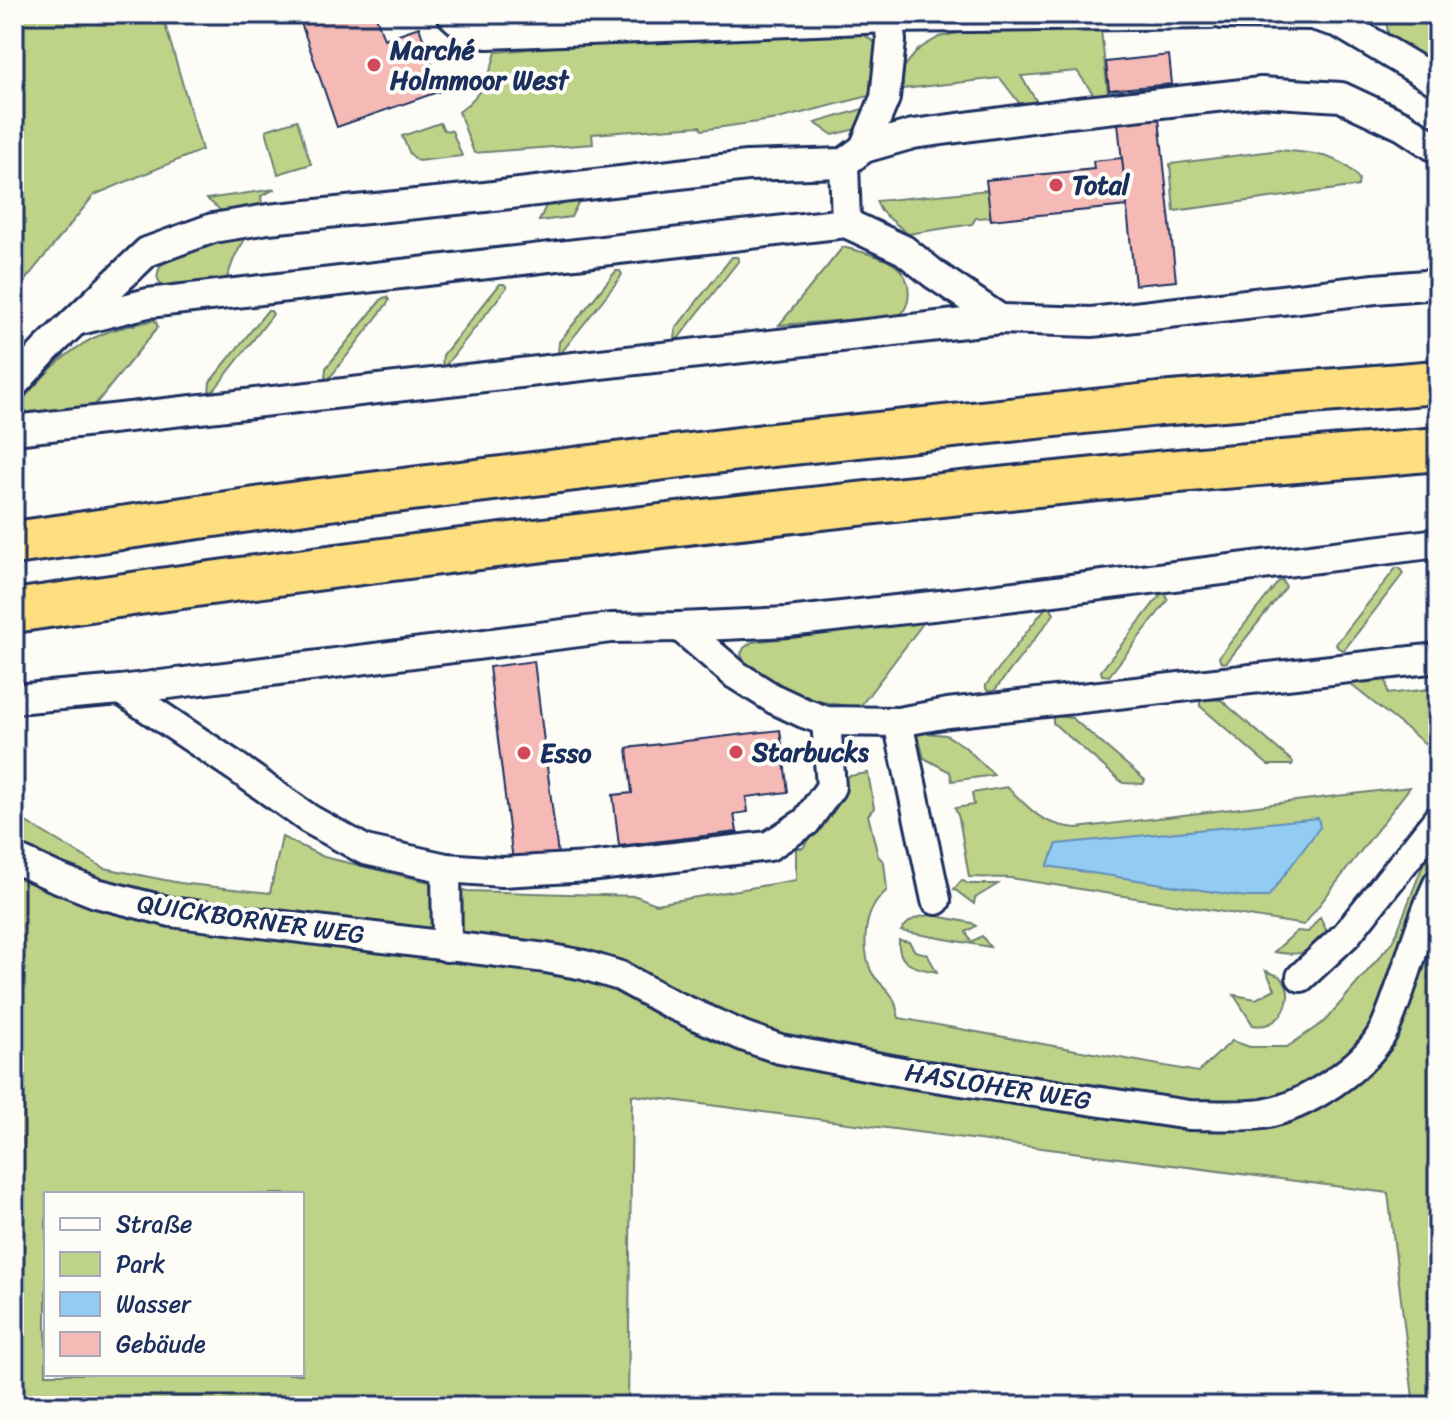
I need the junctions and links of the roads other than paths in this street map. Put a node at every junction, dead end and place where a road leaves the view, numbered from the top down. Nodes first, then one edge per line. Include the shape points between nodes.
1 (1211, 14) edge
2 (1222, 14) edge
3 (452, 15) edge
4 (889, 18) junction
5 (1438, 82) edge
6 (1438, 149) edge
7 (854, 155) junction
8 (846, 223) junction
9 (1438, 284) edge
10 (1000, 319) junction
11 (76, 322) junction
12 (1438, 382) edge
13 (14, 384) edge
14 (14, 430) edge
15 (1438, 449) edge
16 (14, 543) edge
17 (1438, 543) edge
18 (14, 611) edge
19 (680, 627) junction
20 (1438, 658) edge
21 (121, 690) junction
22 (14, 699) edge
23 (826, 721) junction
24 (898, 722) junction
25 (1438, 819) edge
26 (14, 858) edge
27 (446, 868) junction
28 (1438, 884) edge
29 (936, 900) dead end
30 (447, 947) junction
31 (1301, 977) dead end

1 - 4 street
2 - 5 street via 1312,15 1339,23
3 - 4 street via 468,29 487,34
4 - 7 street via 885,98
6 - 7 street via 1341,97 1261,92 913,134
7 - 8 street
7 - 11 street via 213,228 147,252
8 - 10 street via 904,250
8 - 11 street via 148,303
9 - 10 street via 1092,322
10 - 14 street
11 - 13 street
12 - 16 highway via 1159,404 755,447
15 - 18 highway via 763,514
17 - 19 street via 788,622
19 - 21 street via 611,628
19 - 23 street via 736,675 774,699
20 - 24 street
21 - 22 street
21 - 27 street via 309,819 365,850
23 - 24 street
23 - 27 street via 831,787 806,822 769,846 589,867 502,872
24 - 29 street
25 - 31 street via 1346,935
26 - 30 street, QUICKBORNER WEG via 96,893 171,912
27 - 30 street
28 - 30 street, HASLOHER WEG via 1384,1030 1370,1051 1346,1074 1303,1100 1265,1113 1233,1116 1189,1115 780,1049 671,1004 620,976 546,958

